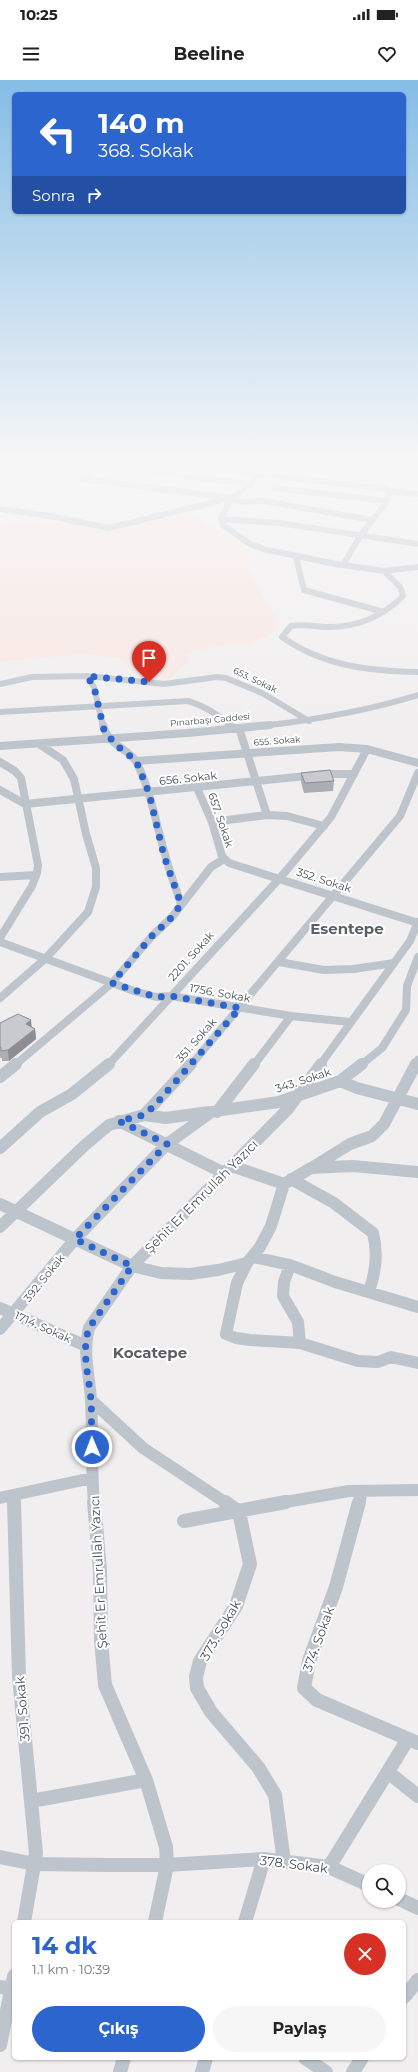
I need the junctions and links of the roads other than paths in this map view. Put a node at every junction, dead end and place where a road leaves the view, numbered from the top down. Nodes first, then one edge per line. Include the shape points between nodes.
1 (296, 557) joint
2 (348, 557) edge
3 (343, 565) junction
4 (418, 567) edge
5 (384, 571) junction
6 (384, 612) junction
7 (418, 672) edge
8 (87, 676) junction
9 (0, 684) edge
10 (418, 695) edge
11 (99, 705) junction
12 (0, 712) edge
13 (309, 721) junction
14 (237, 729) junction
15 (109, 739) junction
16 (39, 744) junction
17 (0, 746) edge
18 (366, 749) junction
19 (246, 753) junction
20 (136, 761) junction
21 (0, 762) edge
22 (418, 763) edge
23 (354, 774) junction
24 (418, 774) edge
25 (255, 782) junction
26 (197, 788) junction
27 (0, 790) edge
28 (411, 792) junction
29 (149, 793) junction
30 (79, 800) junction
31 (418, 800) edge
32 (25, 804) junction
33 (267, 815) junction
34 (212, 822) junction
35 (324, 826) junction
36 (224, 859) junction
37 (36, 875) junction
38 (0, 877) edge
39 (280, 878) junction
40 (333, 895) junction
41 (181, 904) junction
42 (418, 922) edge
43 (0, 938) edge
44 (415, 938) edge
45 (0, 942) edge
46 (418, 957) edge
47 (46, 958) junction
48 (279, 962) junction
49 (394, 963) junction
50 (112, 983) junction
51 (171, 996) junction
52 (0, 998) edge
53 (240, 1008) junction
54 (291, 1016) junction
55 (350, 1022) junction
56 (418, 1060) edge
57 (5, 1069) edge
58 (0, 1077) edge
59 (340, 1081) junction
60 (297, 1096) junction
61 (398, 1098) junction
62 (418, 1104) edge
63 (214, 1112) junction
64 (144, 1115) junction
65 (119, 1121) junction
66 (167, 1144) junction
67 (0, 1148) edge
68 (311, 1168) junction
69 (228, 1170) junction
70 (418, 1172) edge
71 (288, 1182) junction
72 (0, 1204) edge
73 (16, 1211) junction
74 (0, 1227) edge
75 (75, 1239) junction
76 (250, 1260) junction
77 (290, 1265) junction
78 (132, 1266) junction
79 (368, 1291) junction
80 (0, 1308) edge
81 (418, 1308) edge
82 (14, 1314) junction
83 (0, 1329) edge
84 (300, 1344) junction
85 (86, 1346) junction
86 (418, 1363) edge
87 (91, 1400) junction
88 (92, 1478) junction
89 (418, 1490) edge
90 (362, 1491) junction
91 (7, 1496) edge
92 (239, 1512) junction
93 (184, 1521) dead end
94 (413, 1741) edge
95 (388, 1773) junction
96 (146, 1780) junction
97 (418, 1796) edge
98 (32, 1801) junction
99 (0, 1857) edge
100 (264, 1859) junction
101 (284, 1862) junction
102 (35, 1864) junction
103 (167, 1865) junction
104 (329, 1867) junction
105 (362, 1882) edge
106 (406, 1902) edge
107 (418, 1908) edge
108 (24, 1920) edge
109 (155, 1920) edge
110 (246, 1920) edge
111 (418, 1980) edge
112 (8, 1984) edge
113 (406, 1995) edge
114 (0, 2045) edge
115 (123, 2060) edge
116 (205, 2060) edge
117 (308, 2060) edge
118 (361, 2060) edge
119 (120, 2072) edge
120 (202, 2072) edge
121 (326, 2072) edge
122 (353, 2072) edge

1 - 3 street
1 - 6 street via 304,590
2 - 3 street
3 - 5 street
4 - 5 street
5 - 6 street via 400,587 403,596
6 - 7 street via 356,624 337,627 291,626 282,635 292,645 337,663 382,671
8 - 9 street via 29,677
8 - 11 street via 94,687
8 - 13 street, 653. Sokak via 164,684 217,677 234,680 284,705
10 - 13 street, Pınarbaşı Caddesi via 350,714
11 - 12 street
11 - 14 street via 188,701 204,706
11 - 15 street via 104,730
13 - 14 street, Pınarbaşı Caddesi
14 - 15 street, Pınarbaşı Caddesi
14 - 19 street
15 - 16 street, Pınarbaşı Caddesi
15 - 20 street
16 - 17 street, Pınarbaşı Caddesi
16 - 30 street via 63,760 74,779
18 - 19 street, 655. Sokak via 339,747
18 - 22 street, 655. Sokak
18 - 23 street, 2201. Sokak
19 - 20 street, 655. Sokak
19 - 25 street
20 - 29 street
21 - 32 street via 16,771 20,778
23 - 25 street, 656. Sokak
23 - 35 street, 2201. Sokak
24 - 28 street, 351. Sokak
25 - 26 street, 656. Sokak
25 - 33 street
26 - 29 street, 656. Sokak
26 - 34 street, 657. Sokak
27 - 32 street
28 - 31 street
28 - 40 street, 351. Sokak via 400,816
29 - 30 street, 656. Sokak
29 - 41 street via 164,856
30 - 32 street, 656. Sokak
30 - 47 street via 96,868 96,887 88,912
32 - 37 street via 38,865
33 - 34 street
33 - 35 street via 287,816
34 - 36 street, 657. Sokak
35 - 39 street, 2201. Sokak
36 - 39 street, 352. Sokak via 229,863
36 - 41 street, 657. Sokak via 210,867
37 - 38 street
37 - 43 street
39 - 40 street, 352. Sokak
39 - 51 street, 2201. Sokak
40 - 42 street, 352. Sokak
40 - 48 street, 351. Sokak
41 - 50 street, 657. Sokak
42 - 44 street, Şehit Er Emrullah Yazıcı
44 - 49 street, Şehit Er Emrullah Yazıcı
45 - 47 street, 1756. Sokak
46 - 59 street, 343. Sokak via 407,986 406,1010 382,1048
47 - 50 street, 1756. Sokak
47 - 52 street
48 - 49 street via 324,970
48 - 53 street, 351. Sokak
49 - 55 street, Şehit Er Emrullah Yazıcı
50 - 51 street, 1756. Sokak via 156,997
50 - 57 street, 657. Sokak
51 - 53 street, 1756. Sokak
51 - 67 street, 2201. Sokak via 104,1069 72,1094 40,1112
53 - 54 street, 1756. Sokak
53 - 64 street, 351. Sokak
54 - 55 street, 1756. Sokak
54 - 63 street
55 - 60 street, Şehit Er Emrullah Yazıcı
56 - 61 street
57 - 58 street, 657. Sokak
59 - 60 street, 343. Sokak
59 - 61 street
60 - 63 street, 343. Sokak via 279,1102
60 - 69 street, Şehit Er Emrullah Yazıcı via 288,1109
61 - 62 street
61 - 68 street via 384,1124 372,1136 350,1144
63 - 64 street, 343. Sokak via 166,1118
63 - 66 street, 392. Sokak
64 - 65 street
65 - 66 street
65 - 73 street via 109,1125 84,1146
66 - 69 street
66 - 75 street, 392. Sokak
68 - 70 street via 353,1166
68 - 71 street
69 - 71 street
69 - 78 street, Şehit Er Emrullah Yazıcı
71 - 76 street via 275,1214
71 - 79 street via 334,1203 373,1233 376,1265
72 - 73 street
73 - 74 street
73 - 75 street
75 - 78 street
75 - 82 street, 392. Sokak
76 - 77 street
76 - 78 street via 198,1274 152,1272
76 - 84 street via 237,1283 226,1334 257,1341
77 - 79 street
77 - 84 street via 284,1282 283,1296 298,1322
78 - 85 street, Şehit Er Emrullah Yazıcı via 89,1328
79 - 81 street
80 - 82 street, 1714. Sokak
82 - 83 street, 392. Sokak
82 - 85 street, 1714. Sokak
84 - 86 street via 358,1361 378,1362 391,1357
85 - 87 street, Şehit Er Emrullah Yazıcı via 86,1369
87 - 88 street, Şehit Er Emrullah Yazıcı
87 - 92 street via 143,1448
88 - 91 street
88 - 96 street, Şehit Er Emrullah Yazıcı via 100,1571 101,1640 105,1685
89 - 90 street
90 - 92 street via 349,1491
90 - 94 street, 374. Sokak via 349,1549 322,1629 304,1672 304,1688 317,1700
91 - 98 street, 391. Sokak via 19,1678
92 - 93 street
92 - 101 street, 373. Sokak via 250,1564 236,1606 200,1661 196,1677 197,1688 211,1712 258,1767 274,1795
94 - 95 street
95 - 97 street
95 - 104 street
96 - 98 street
96 - 103 street, Şehit Er Emrullah Yazıcı via 166,1847
98 - 102 street, 391. Sokak
99 - 102 street
100 - 101 street, 378. Sokak
100 - 103 street, 378. Sokak
100 - 110 street
101 - 104 street, 378. Sokak
102 - 103 street, 378. Sokak
102 - 108 street, 391. Sokak
103 - 109 street, Şehit Er Emrullah Yazıcı
104 - 105 street, 378. Sokak
106 - 107 street
111 - 113 street
112 - 114 street
115 - 119 street
116 - 120 street
117 - 121 street
118 - 122 street

